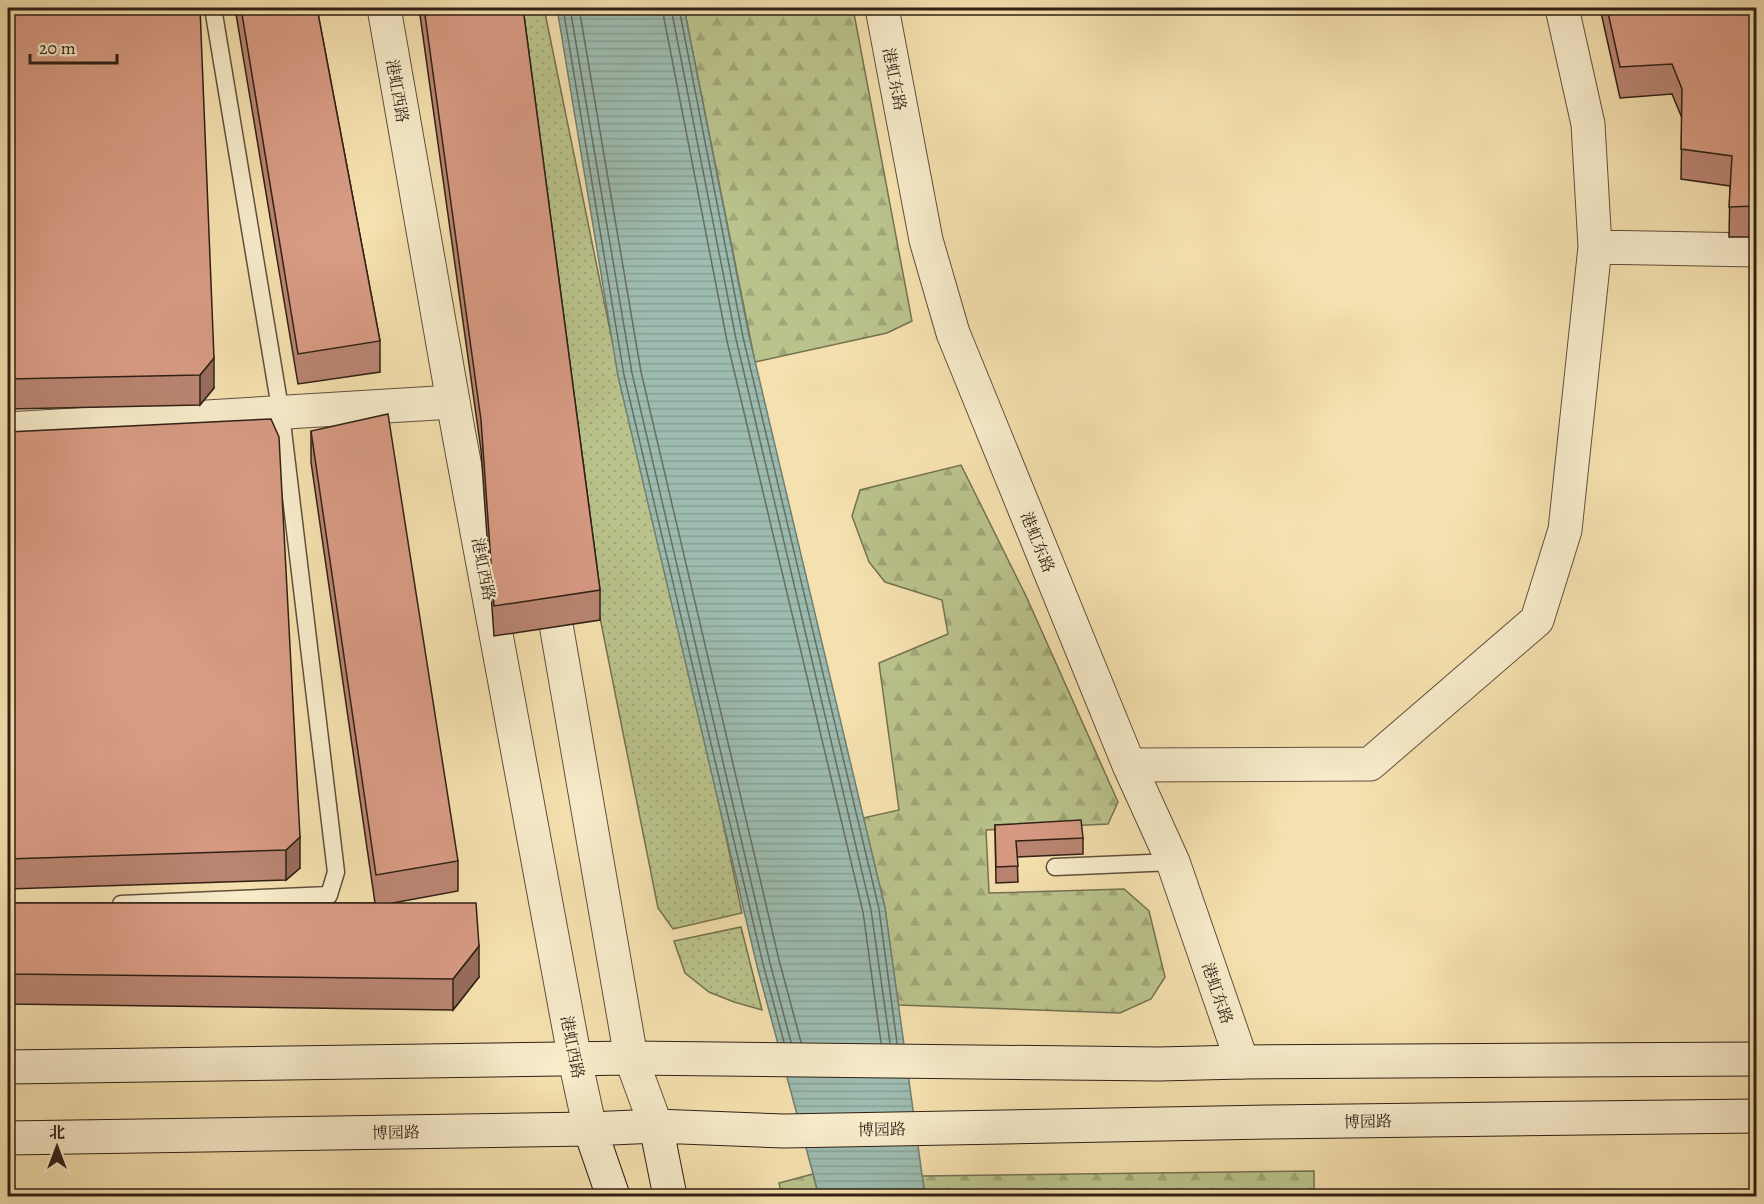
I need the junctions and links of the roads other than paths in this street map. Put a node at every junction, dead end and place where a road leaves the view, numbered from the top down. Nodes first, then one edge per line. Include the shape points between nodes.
1 (213, 8) edge
2 (384, 8) edge
3 (882, 8) edge
4 (1563, 8) edge
5 (1595, 247) junction
6 (1756, 250) edge
7 (453, 402) junction
8 (281, 414) junction
9 (8, 429) edge
10 (545, 561) edge
11 (1129, 765) junction
12 (1173, 862) junction
13 (1055, 867) dead end
14 (103, 904) edge
15 (631, 1058) junction
16 (1756, 1059) edge
17 (575, 1060) junction
18 (1242, 1062) junction
19 (8, 1067) edge
20 (1756, 1116) edge
21 (656, 1126) junction
22 (590, 1129) junction
23 (8, 1138) edge
24 (613, 1197) edge
25 (670, 1197) edge

1 - 8 lane
2 - 7 street, 港虹西路
3 - 11 street, 港虹东路 via 926,240 953,333
4 - 5 street via 1588,124
5 - 6 street
5 - 11 street via 1565,530 1537,620 1370,764
7 - 8 street
7 - 17 street, 港虹西路
8 - 9 street
8 - 14 lane via 336,872 329,895
10 - 15 street
11 - 12 street, 港虹东路
12 - 13 lane
12 - 18 street, 港虹东路
15 - 17 street
15 - 18 street via 1159,1065
15 - 21 street
16 - 18 street
17 - 19 street
17 - 22 street, 港虹西路
20 - 21 street, 博园路 via 784,1131
21 - 22 street, 博园路
21 - 25 street
22 - 23 street, 博园路
22 - 24 street, 港虹西路

